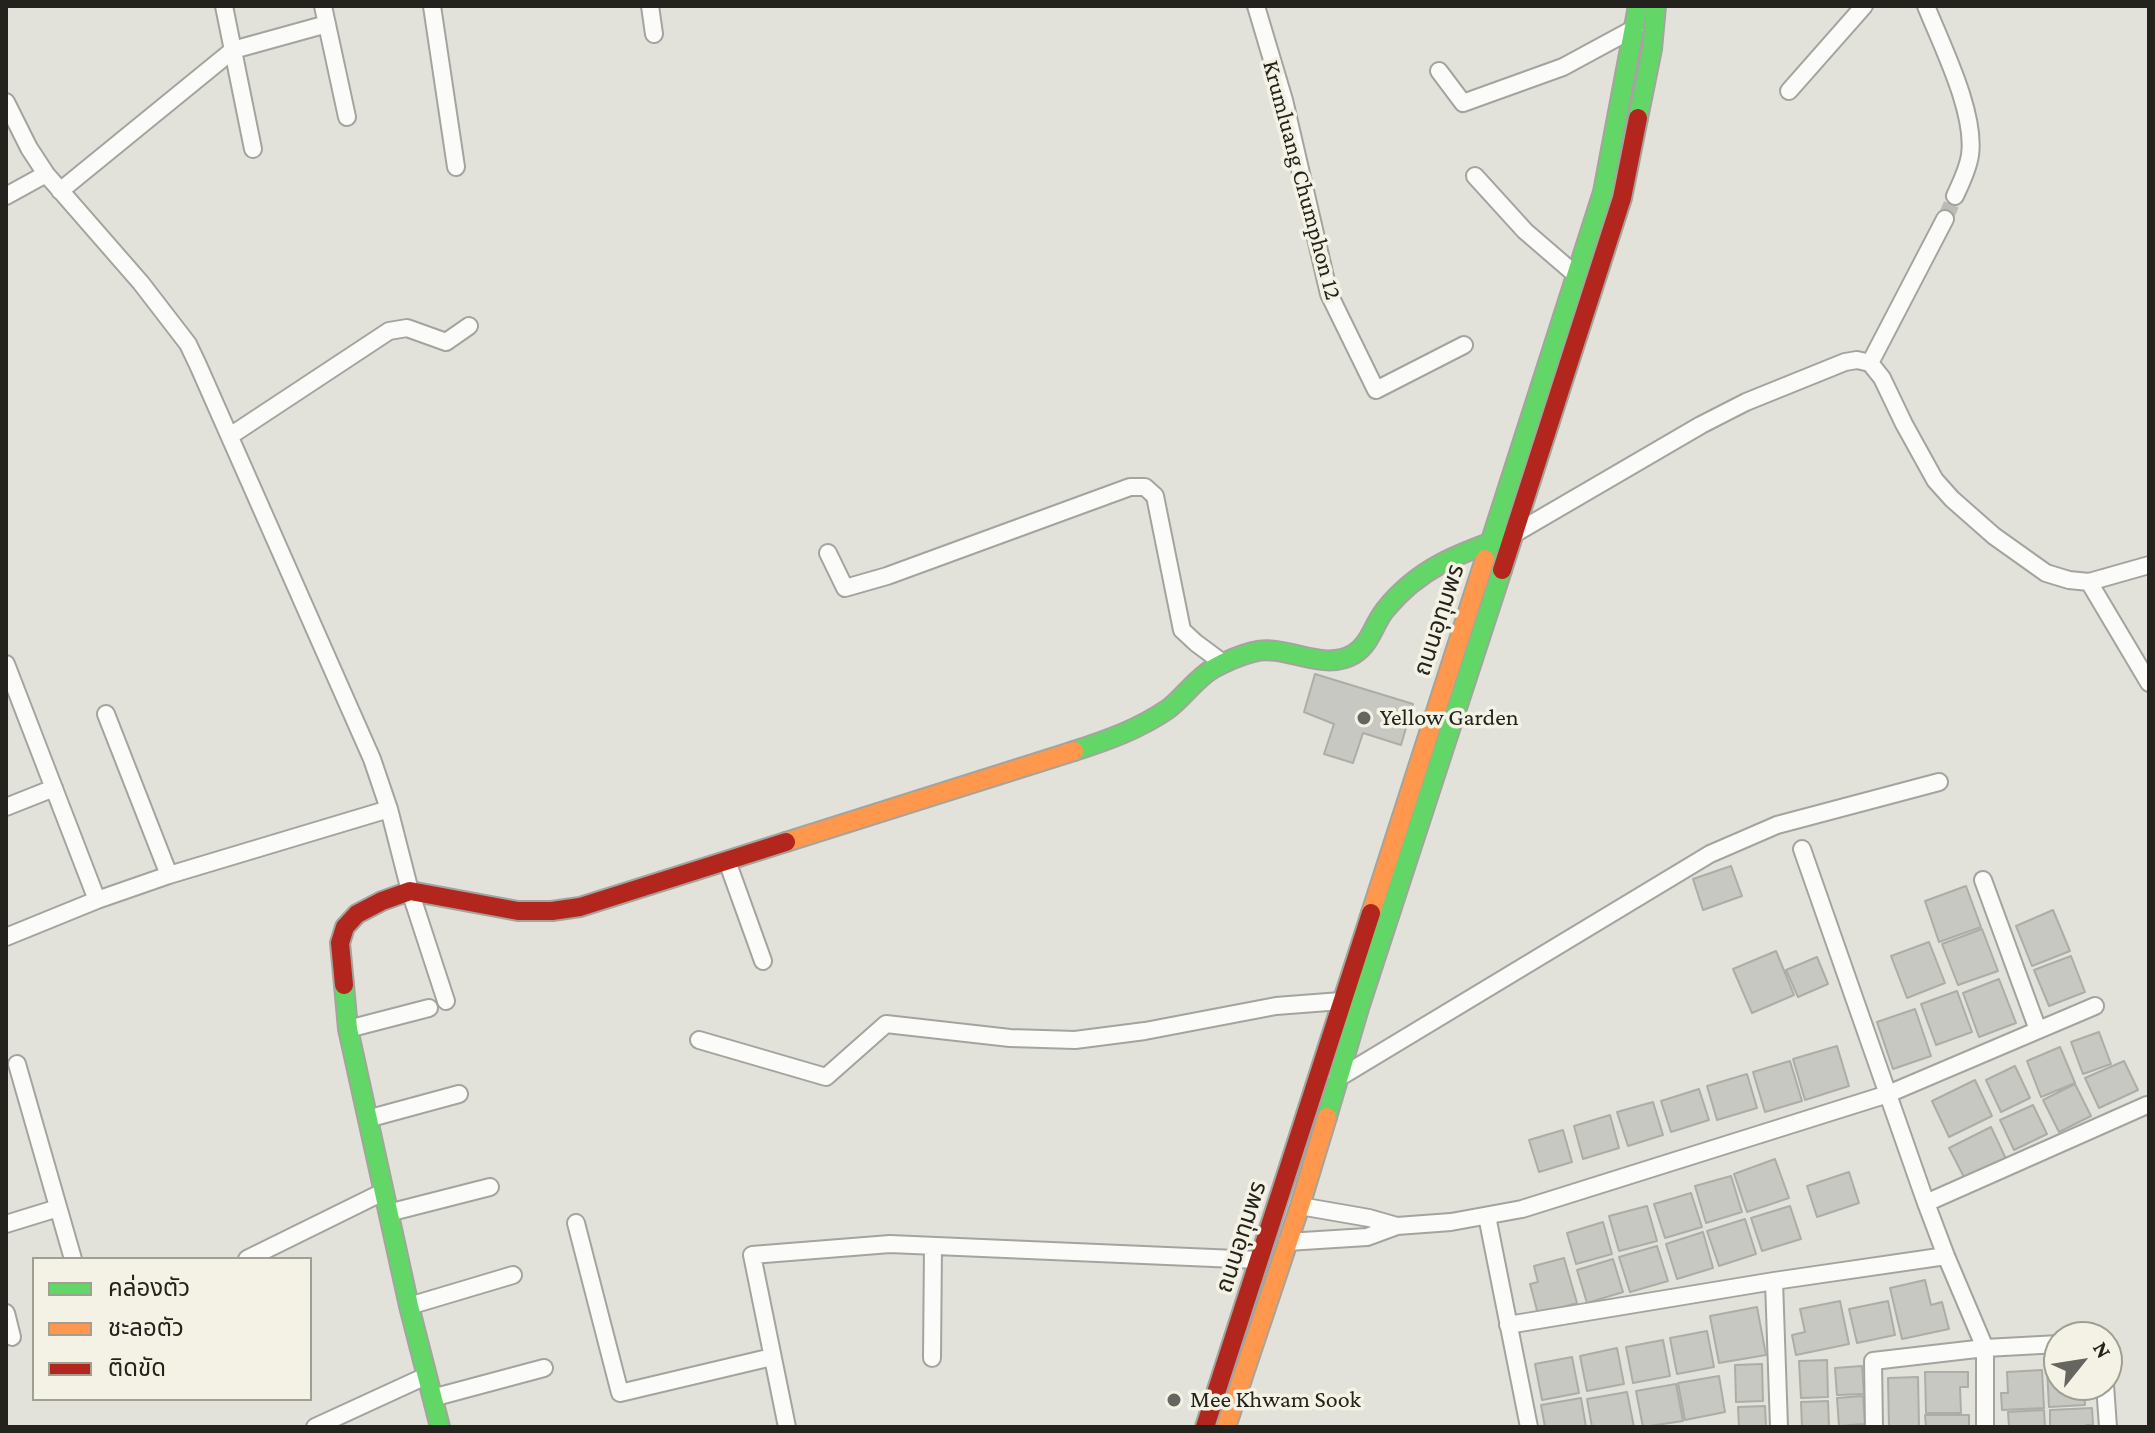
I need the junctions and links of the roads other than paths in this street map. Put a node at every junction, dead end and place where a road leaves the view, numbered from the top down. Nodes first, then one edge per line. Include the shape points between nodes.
1 (224, 6) edge
2 (323, 6) edge
3 (432, 6) edge
4 (650, 6) edge
5 (1256, 6) edge
6 (1638, 6) edge
7 (1656, 6) edge
8 (1864, 6) edge
9 (1926, 6) edge
10 (327, 24) junction
11 (1635, 28) junction
12 (654, 34) dead end
13 (233, 50) junction
14 (1439, 71) dead end
15 (1789, 91) dead end
16 (6, 102) edge
17 (347, 117) dead end
18 (253, 149) dead end
19 (456, 167) dead end
20 (46, 174) junction
21 (1475, 176) dead end
22 (60, 191) junction
23 (6, 196) edge
24 (1955, 196) tunnel mouth
25 (1945, 219) tunnel mouth
26 (1576, 275) junction
27 (469, 326) dead end
28 (1464, 345) dead end
29 (1870, 363) junction
30 (230, 436) junction
31 (1514, 534) junction
32 (1488, 545) junction
33 (828, 553) dead end
34 (2149, 565) edge
35 (2089, 582) junction
36 (1223, 663) junction
37 (6, 664) edge
38 (2149, 683) edge
39 (106, 714) dead end
40 (1939, 782) dead end
41 (54, 788) junction
42 (6, 807) edge
43 (389, 809) junction
44 (1802, 849) dead end
45 (727, 861) junction
46 (169, 875) junction
47 (1983, 880) dead end
48 (410, 891) junction
49 (97, 900) junction
50 (6, 937) edge
51 (763, 961) dead end
52 (446, 1001) dead end
53 (1341, 1001) junction
54 (2095, 1006) dead end
55 (429, 1008) dead end
56 (348, 1029) junction
57 (2038, 1030) junction
58 (699, 1040) dead end
59 (17, 1064) dead end
60 (1337, 1079) junction
61 (459, 1094) dead end
62 (1888, 1094) junction
63 (2147, 1105) edge
64 (367, 1119) junction
65 (490, 1187) dead end
66 (383, 1192) junction
67 (1926, 1203) junction
68 (1300, 1206) junction
69 (58, 1208) junction
70 (388, 1213) junction
71 (1487, 1216) junction
72 (576, 1223) dead end
73 (6, 1224) edge
74 (1397, 1226) junction
75 (1287, 1242) junction
76 (933, 1246) junction
77 (1946, 1256) junction
78 (72, 1257) edge
79 (251, 1257) edge
80 (1259, 1260) junction
81 (513, 1275) dead end
82 (1774, 1281) junction
83 (409, 1306) junction
84 (6, 1313) edge
85 (1508, 1325) junction
86 (12, 1337) dead end
87 (2043, 1345) edge
88 (1985, 1348) junction
89 (772, 1357) junction
90 (932, 1358) dead end
91 (544, 1368) dead end
92 (426, 1376) junction
93 (432, 1398) junction
94 (2106, 1401) edge
95 (315, 1427) edge
96 (440, 1427) edge
97 (787, 1427) edge
98 (1205, 1427) edge
99 (1226, 1427) edge
100 (1529, 1427) edge
101 (1779, 1427) edge
102 (1874, 1427) edge
103 (1985, 1427) edge
104 (2108, 1427) edge

1 - 13 street
2 - 10 street
3 - 19 street
4 - 12 street
5 - 28 street, Krumluang Chumphon 12 via 1284,100 1329,294 1376,390
6 - 11 street, ถนนอุทุมพร
7 - 31 street, ถนนอุทุมพร via 1622,198
8 - 15 street
9 - 24 street via 1970,131 1970,154
10 - 13 street
10 - 17 street
11 - 14 street via 1563,67 1463,103
11 - 26 street, ถนนอุทุมพร via 1603,192
13 - 18 street
13 - 22 street
16 - 20 street
20 - 22 street
20 - 23 street
21 - 26 street via 1525,231
22 - 30 street via 188,344
25 - 29 street
26 - 32 street, ถนนอุทุมพร
27 - 30 street via 446,342 407,328 389,331
29 - 31 street via 1845,362 1746,402
29 - 35 street via 1935,480 1952,499 2046,573
30 - 43 street
31 - 32 street
31 - 60 street, ถนนอุทุมพร
32 - 36 street via 1455,555 1418,577 1384,611 1366,645 1346,658 1317,660 1268,650
32 - 53 street, ถนนอุทุมพร
33 - 36 street via 845,588 1130,487 1145,487 1155,496 1182,630
34 - 35 street
35 - 38 street
36 - 45 street via 1172,706 1119,737
37 - 41 street
39 - 46 street
40 - 60 street via 1777,825 1710,854
41 - 42 street
41 - 49 street
43 - 46 street
43 - 48 street
44 - 62 street
45 - 48 street via 552,911 518,911
45 - 51 street
46 - 49 street
47 - 57 street
48 - 52 street
48 - 56 street via 357,914 345,927 340,943
49 - 50 street
53 - 58 street via 1276,1006 1075,1040 886,1024 826,1077
53 - 80 street, ถนนอุทุมพร
54 - 57 street
55 - 56 street
56 - 64 street
57 - 62 street
59 - 69 street
60 - 68 street, ถนนอุทุมพร
61 - 64 street
62 - 67 street
62 - 71 street
63 - 67 street
64 - 66 street
65 - 70 street
66 - 70 street
66 - 79 street
67 - 77 street
68 - 74 street
68 - 75 street, ถนนอุทุมพร
69 - 73 street
69 - 78 street
70 - 83 street
71 - 74 street
71 - 85 street
72 - 89 street via 620,1393
74 - 75 street via 1367,1237
75 - 99 street, ถนนอุทุมพร
76 - 80 street
76 - 89 street via 890,1244 752,1255
76 - 90 street
77 - 82 street
77 - 88 street
80 - 98 street, ถนนอุทุมพร
81 - 83 street
82 - 85 street
82 - 101 street
83 - 92 street
84 - 86 street
85 - 100 street
87 - 88 street
88 - 102 street via 1873,1361
88 - 103 street
89 - 97 street
91 - 93 street
92 - 93 street
92 - 95 street
93 - 96 street
94 - 104 street

